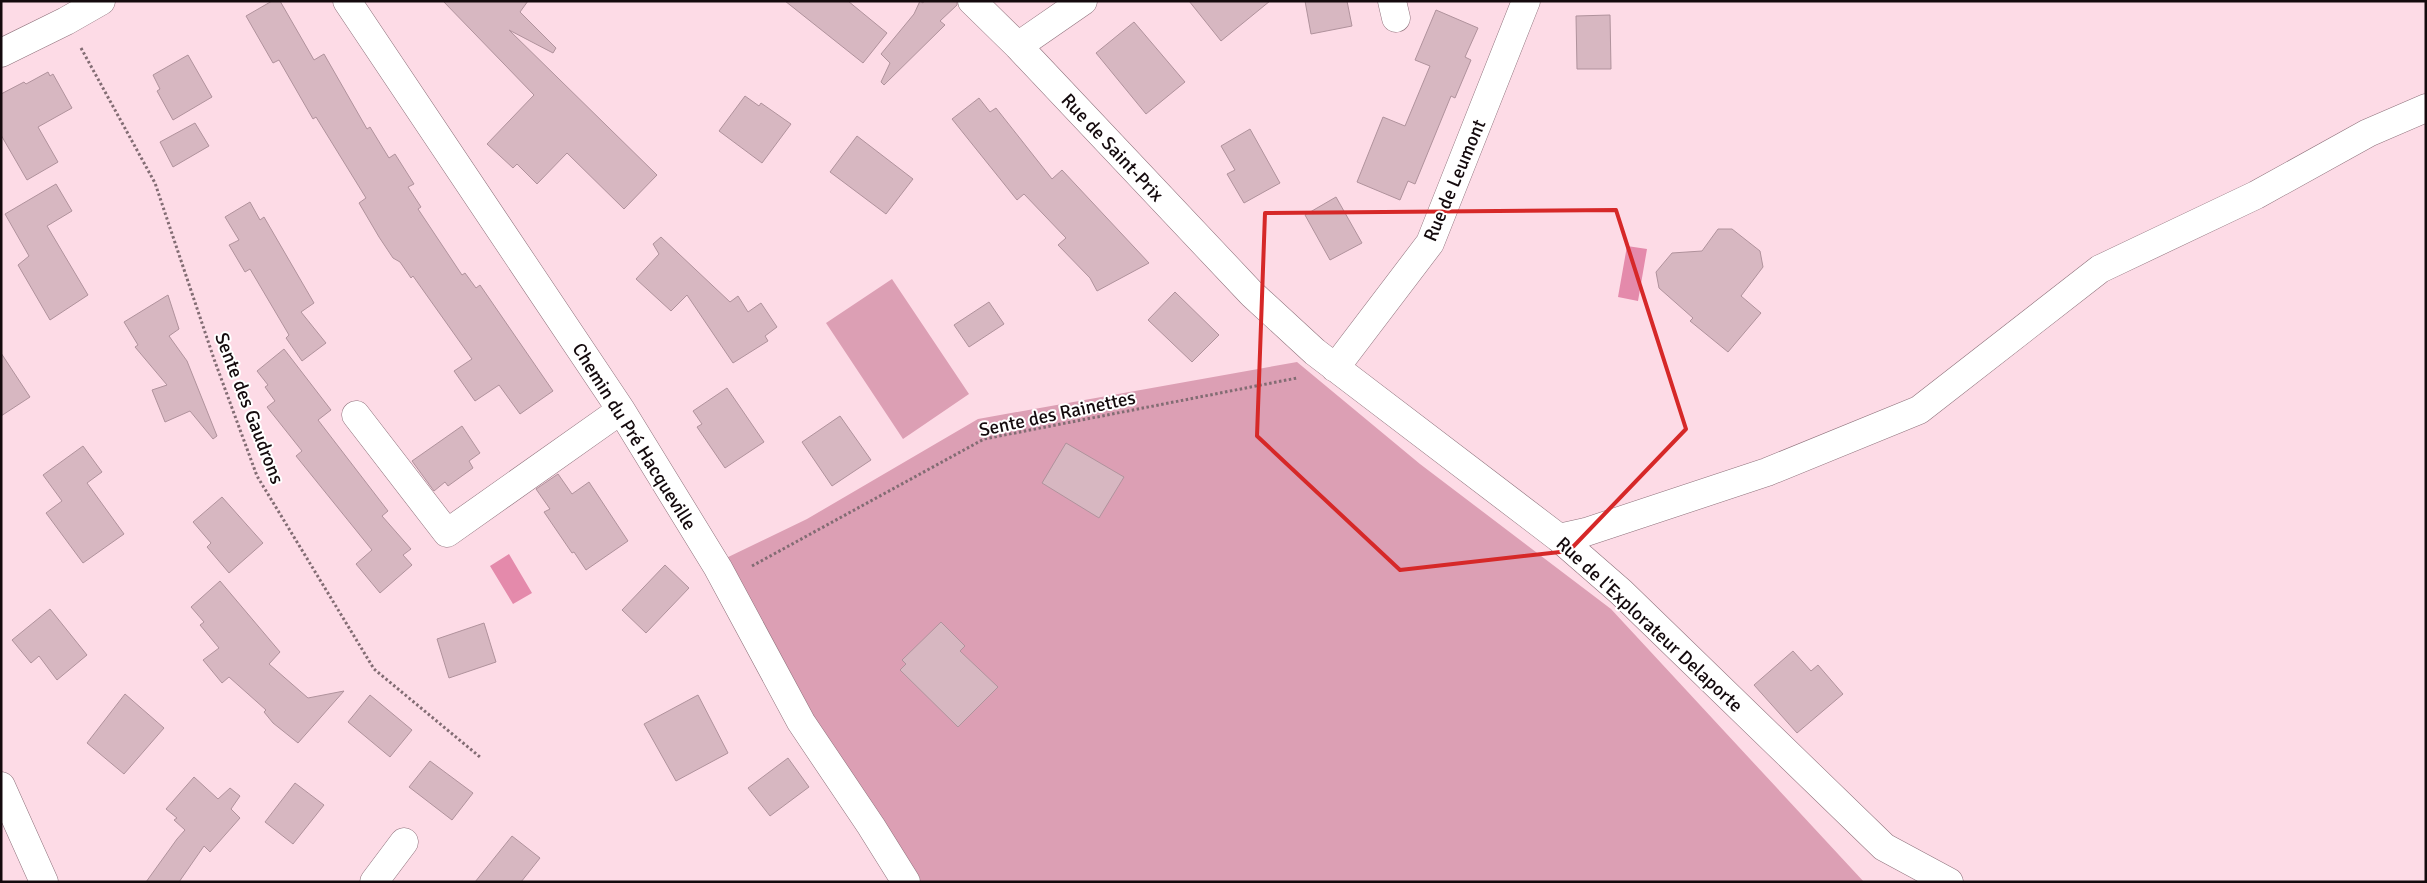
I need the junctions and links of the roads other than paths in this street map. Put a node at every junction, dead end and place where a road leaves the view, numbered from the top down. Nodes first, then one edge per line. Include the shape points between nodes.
1 (101, 1) edge
2 (347, 1) edge
3 (972, 1) edge
4 (1526, 1) edge
5 (1081, 2) edge
6 (1018, 46) junction
7 (1, 53) edge
8 (2426, 108) edge
9 (1252, 294) joint
10 (1335, 368) junction
11 (621, 410) junction
12 (356, 415) dead end
13 (1559, 538) junction
14 (1, 786) edge
15 (404, 842) dead end
16 (44, 882) edge
17 (374, 882) edge
18 (906, 882) edge
19 (1949, 882) edge

1 - 7 street
2 - 11 street, Chemin du Pré Hacqueville
3 - 6 street, Rue de Saint-Prix
4 - 10 street, Rue de Leumont via 1430,243
5 - 6 street
6 - 9 street, Rue de Saint-Prix
8 - 13 street via 2368,133 2256,195 2100,270 1919,410 1767,472
9 - 10 street, Rue de l'Explorateur Delaporte
10 - 13 street, Rue de l'Explorateur Delaporte
11 - 12 street via 447,533
11 - 18 street, Chemin du Pré Hacqueville via 725,581 801,722
13 - 19 street, Rue de l'Explorateur Delaporte via 1621,592 1884,847
14 - 16 street
15 - 17 street

